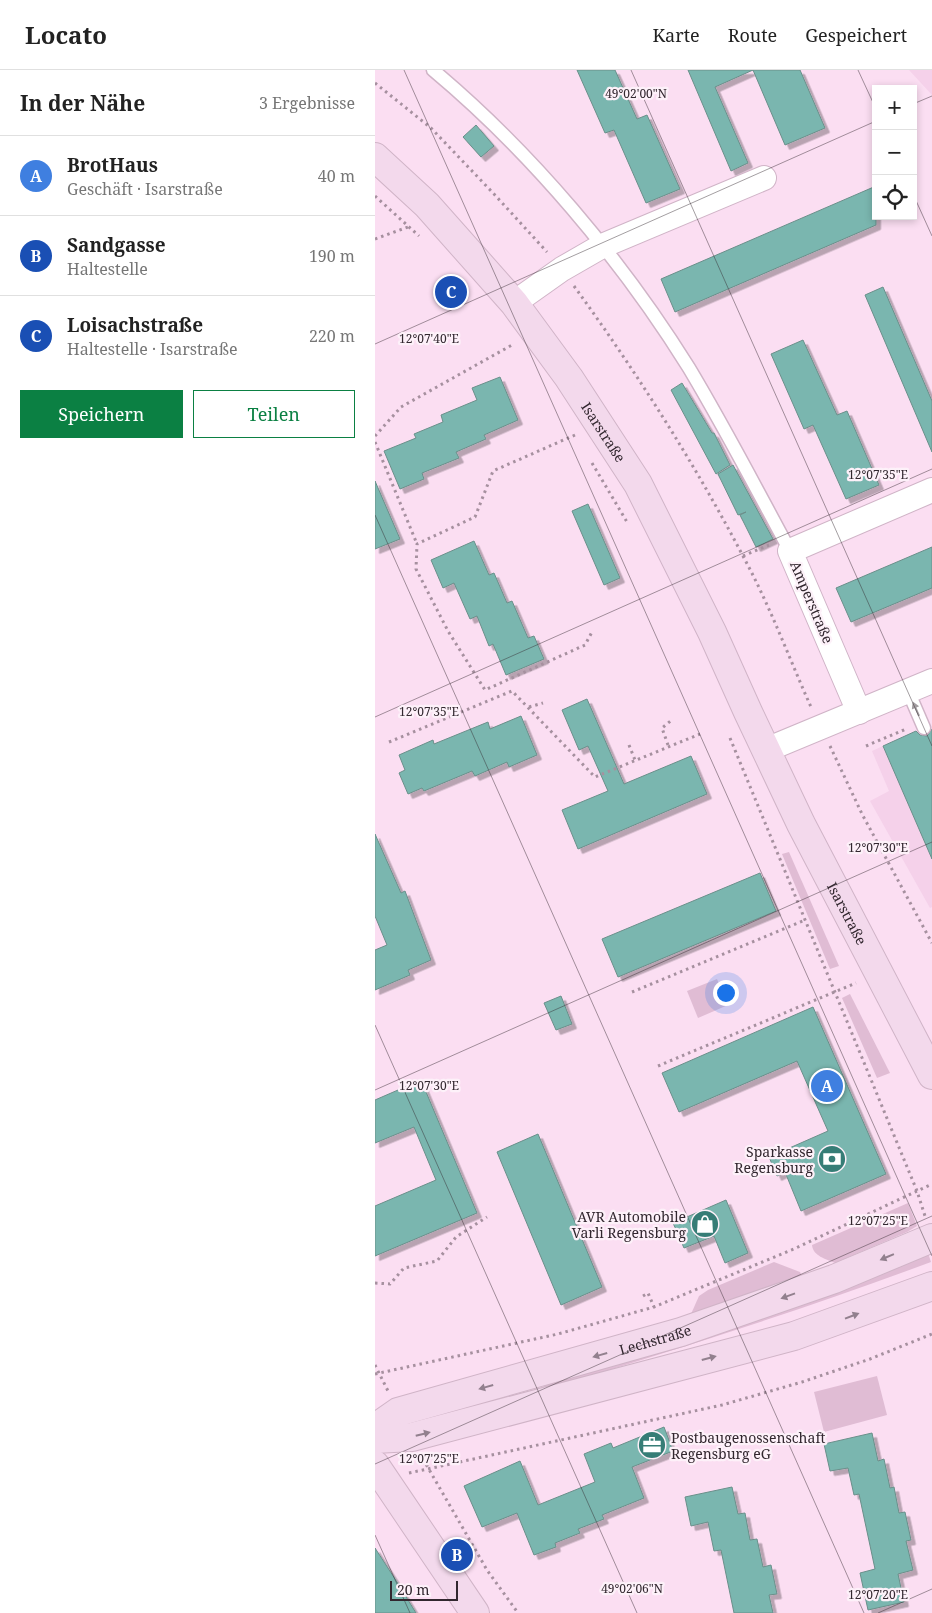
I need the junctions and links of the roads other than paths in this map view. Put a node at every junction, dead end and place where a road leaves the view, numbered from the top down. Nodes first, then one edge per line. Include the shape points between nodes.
1 (433, 70) edge
2 (375, 157) edge
3 (764, 178) dead end
4 (602, 246) junction
5 (513, 303) junction
6 (932, 490) edge
7 (786, 545) junction
8 (932, 681) edge
9 (908, 691) junction
10 (859, 712) junction
11 (923, 725) road end
12 (766, 750) junction
13 (932, 1074) edge
14 (929, 1229) edge
15 (932, 1286) edge
16 (375, 1428) edge
17 (375, 1439) edge
18 (375, 1466) edge
19 (475, 1613) edge

1 - 4 lane via 469,100 543,176
2 - 5 street, Isarstraße via 427,204
3 - 4 street
4 - 5 street via 561,269
4 - 7 lane via 688,368
5 - 12 street, Isarstraße via 569,378 638,484 713,632
6 - 7 street, Amperstraße
7 - 10 street, Amperstraße
8 - 9 street
9 - 10 street
11 -> 9 lane
10 - 12 street
12 - 13 street, Isarstraße via 801,824
14 -> 16 street, Lechstraße via 834,1279 690,1329 398,1412
17 -> 15 street via 412,1437 794,1336
18 - 19 street

